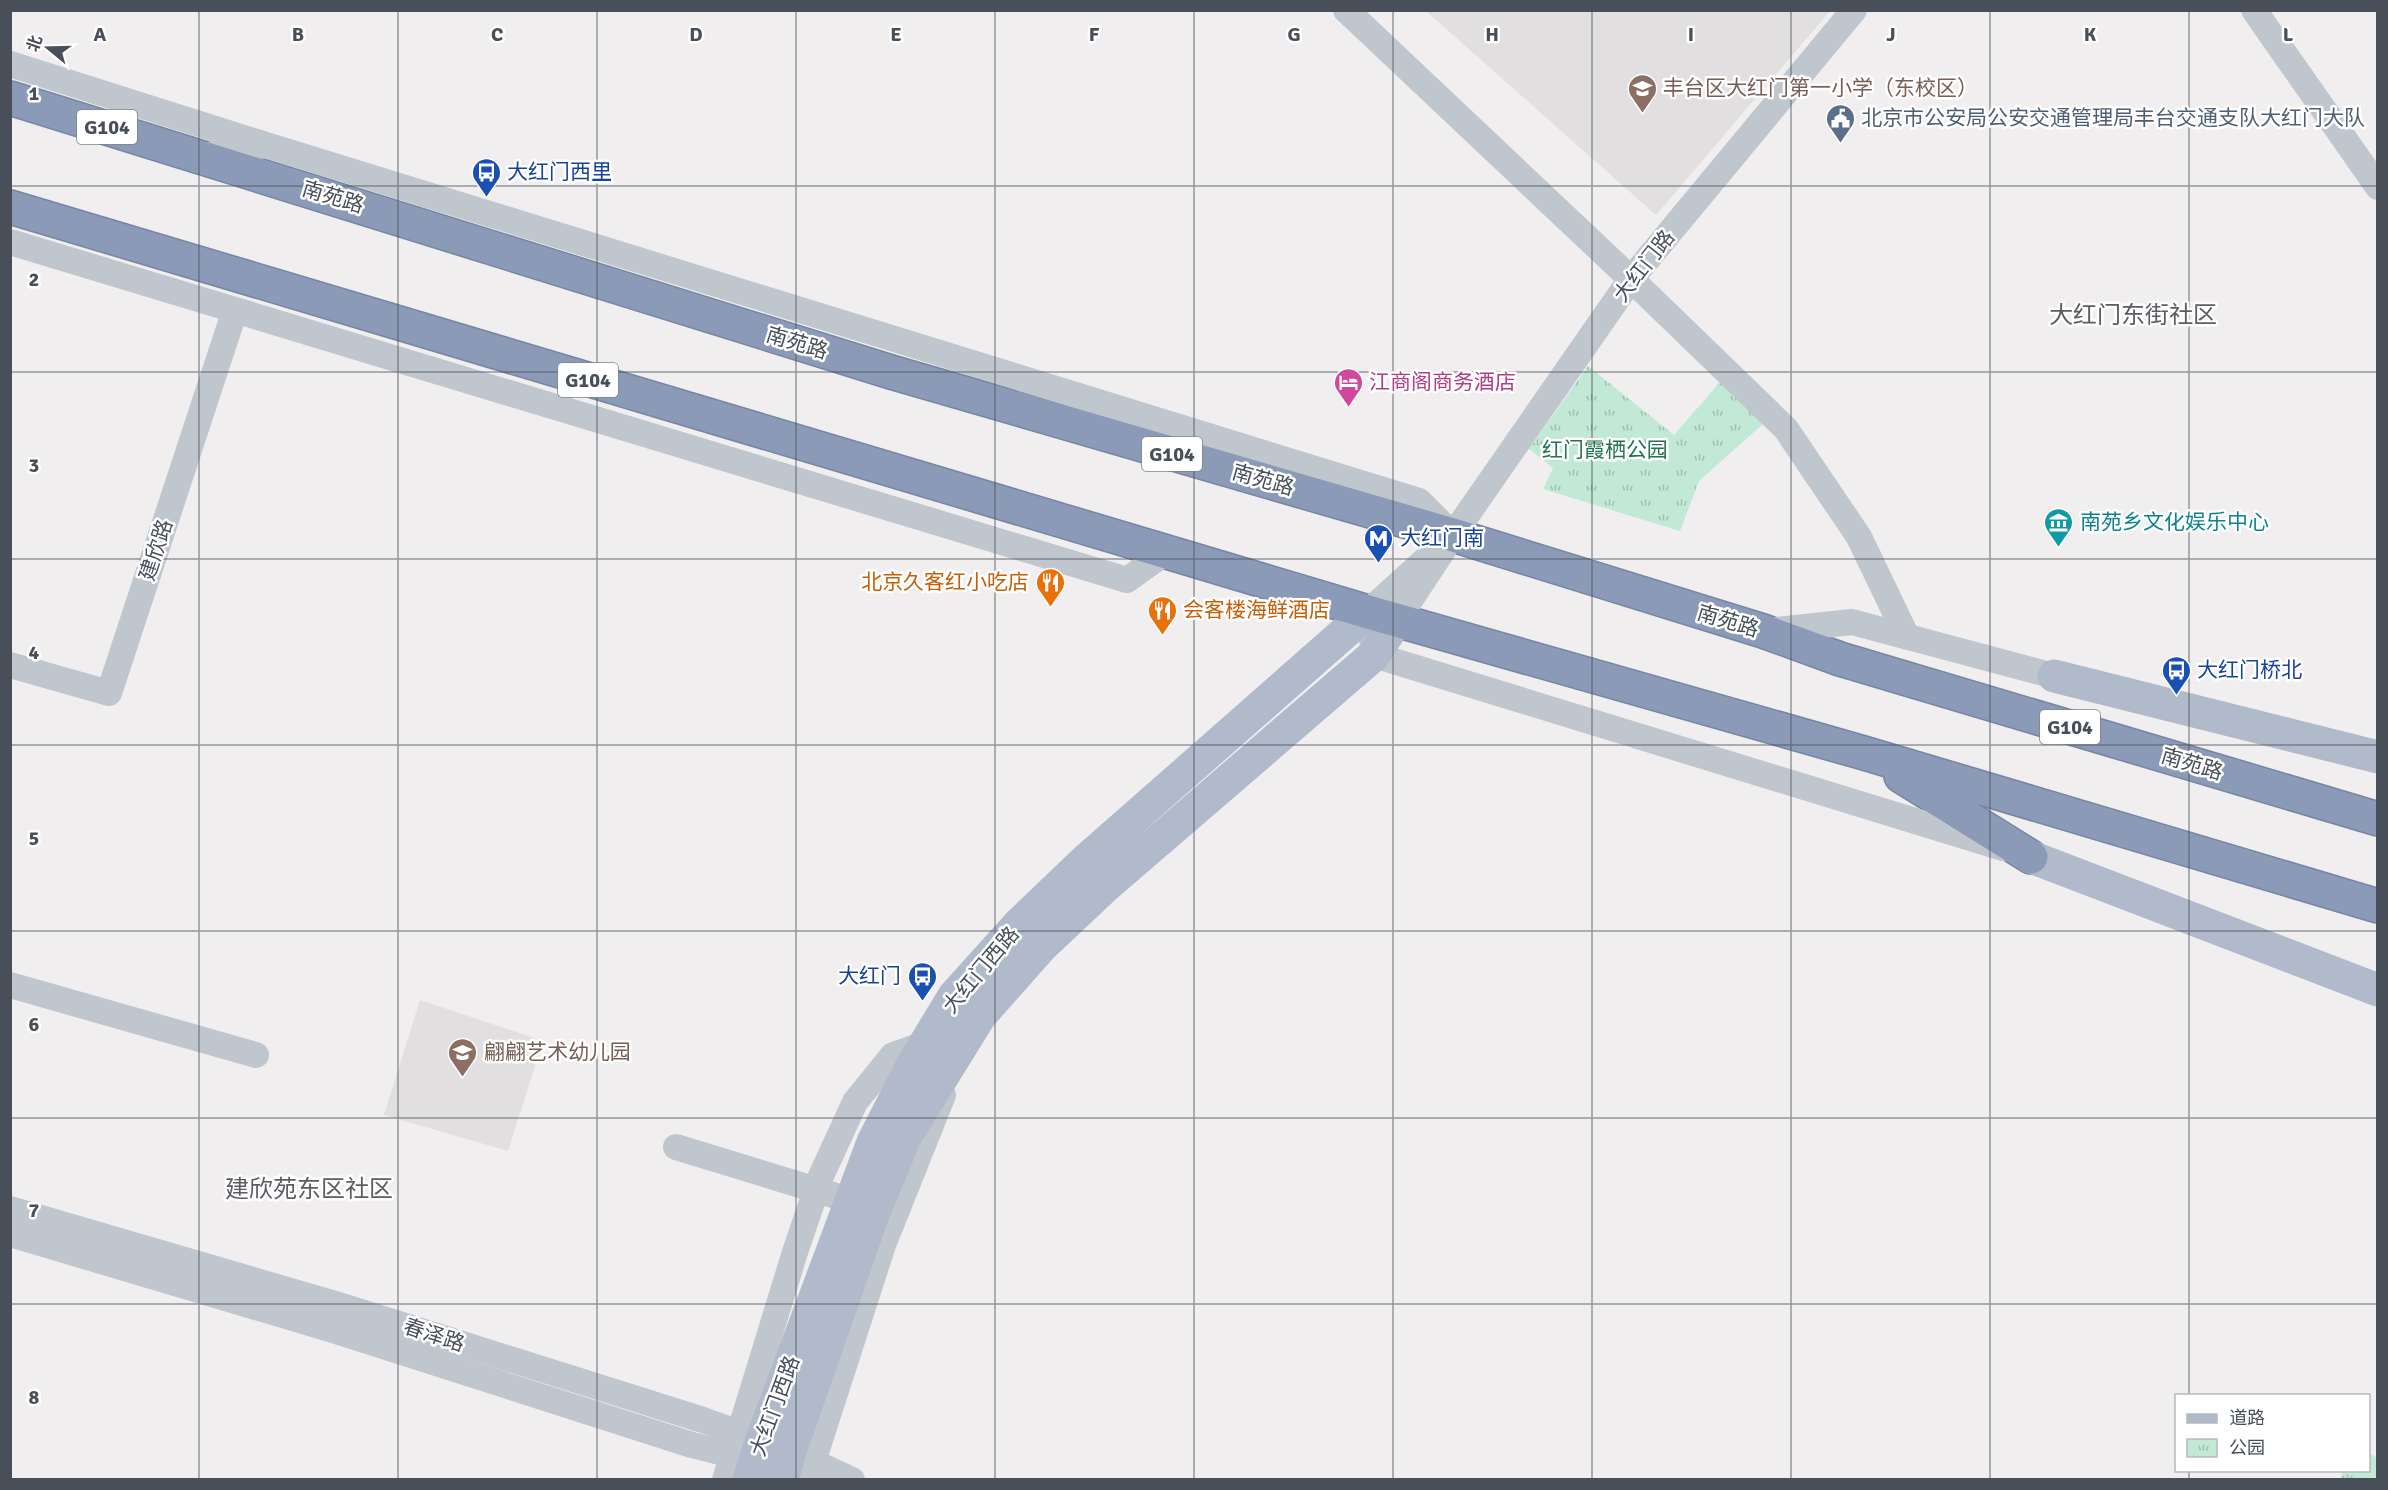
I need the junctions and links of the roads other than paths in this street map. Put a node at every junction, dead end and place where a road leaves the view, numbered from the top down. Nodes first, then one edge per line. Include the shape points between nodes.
1 (1346, 10) edge
2 (1854, 10) edge
3 (2254, 10) edge
4 (10, 64) edge
5 (10, 98) edge
6 (266, 145) junction
7 (203, 156) junction
8 (2378, 187) edge
9 (10, 207) edge
10 (10, 242) edge
11 (1631, 279) junction
12 (796, 309) junction
13 (235, 310) junction
14 (891, 372) junction
15 (1453, 536) junction
16 (1166, 552) junction
17 (1382, 616) junction
18 (1763, 631) junction
19 (1907, 637) junction
20 (1374, 656) junction
21 (10, 665) edge
22 (2054, 676) joint
23 (1864, 753) junction
24 (2378, 756) edge
25 (2378, 819) edge
26 (2031, 857) junction
27 (2378, 906) edge
28 (10, 985) edge
29 (2378, 990) edge
30 (924, 1044) junction
31 (256, 1055) dead end
32 (676, 1147) dead end
33 (816, 1190) junction
34 (850, 1200) junction
35 (10, 1209) edge
36 (10, 1234) edge
37 (779, 1464) edge
38 (725, 1479) edge
39 (852, 1479) edge

1 - 11 street
2 - 11 street, 大红门路
3 - 8 street
4 - 6 street
5 - 7 highway, 南苑路 / G104
6 - 7 street
6 - 12 street
7 - 14 highway, 南苑路 / G104
9 - 16 highway, G104
10 - 13 street
11 - 15 street, 大红门路
11 - 19 street via 1786,429 1859,537
12 - 14 street
12 - 15 street via 1419,501
13 - 16 street via 1127,580
13 - 21 street, 建欣路 via 109,693
14 - 15 highway, 南苑路 / G104
15 - 17 street, 大红门路
15 - 18 highway, 南苑路 / G104
16 - 17 highway, G104
17 - 20 main road, 大红门西路
17 - 23 highway, G104
17 - 30 main road, 大红门西路 via 1085,861 1018,925 954,996
18 - 19 street via 1852,622
18 - 25 highway, 南苑路 / G104 via 1840,659
19 - 22 street
20 - 26 street
20 - 37 main road, 大红门西路 via 1107,885 1041,947 980,1016 905,1137
22 - 24 main road
23 - 26 highway
23 - 27 highway, G104
26 - 29 main road
28 - 31 street
30 - 33 street via 893,1055 855,1102
30 - 34 main road, 大红门西路 via 873,1142
32 - 33 street
33 - 34 street
33 - 37 street
34 - 37 main road, 大红门西路
35 - 37 street, 春泽路 via 342,1306 703,1420
36 - 37 street, 春泽路 via 345,1333 692,1444
37 - 38 street
37 - 39 street, 春泽路

